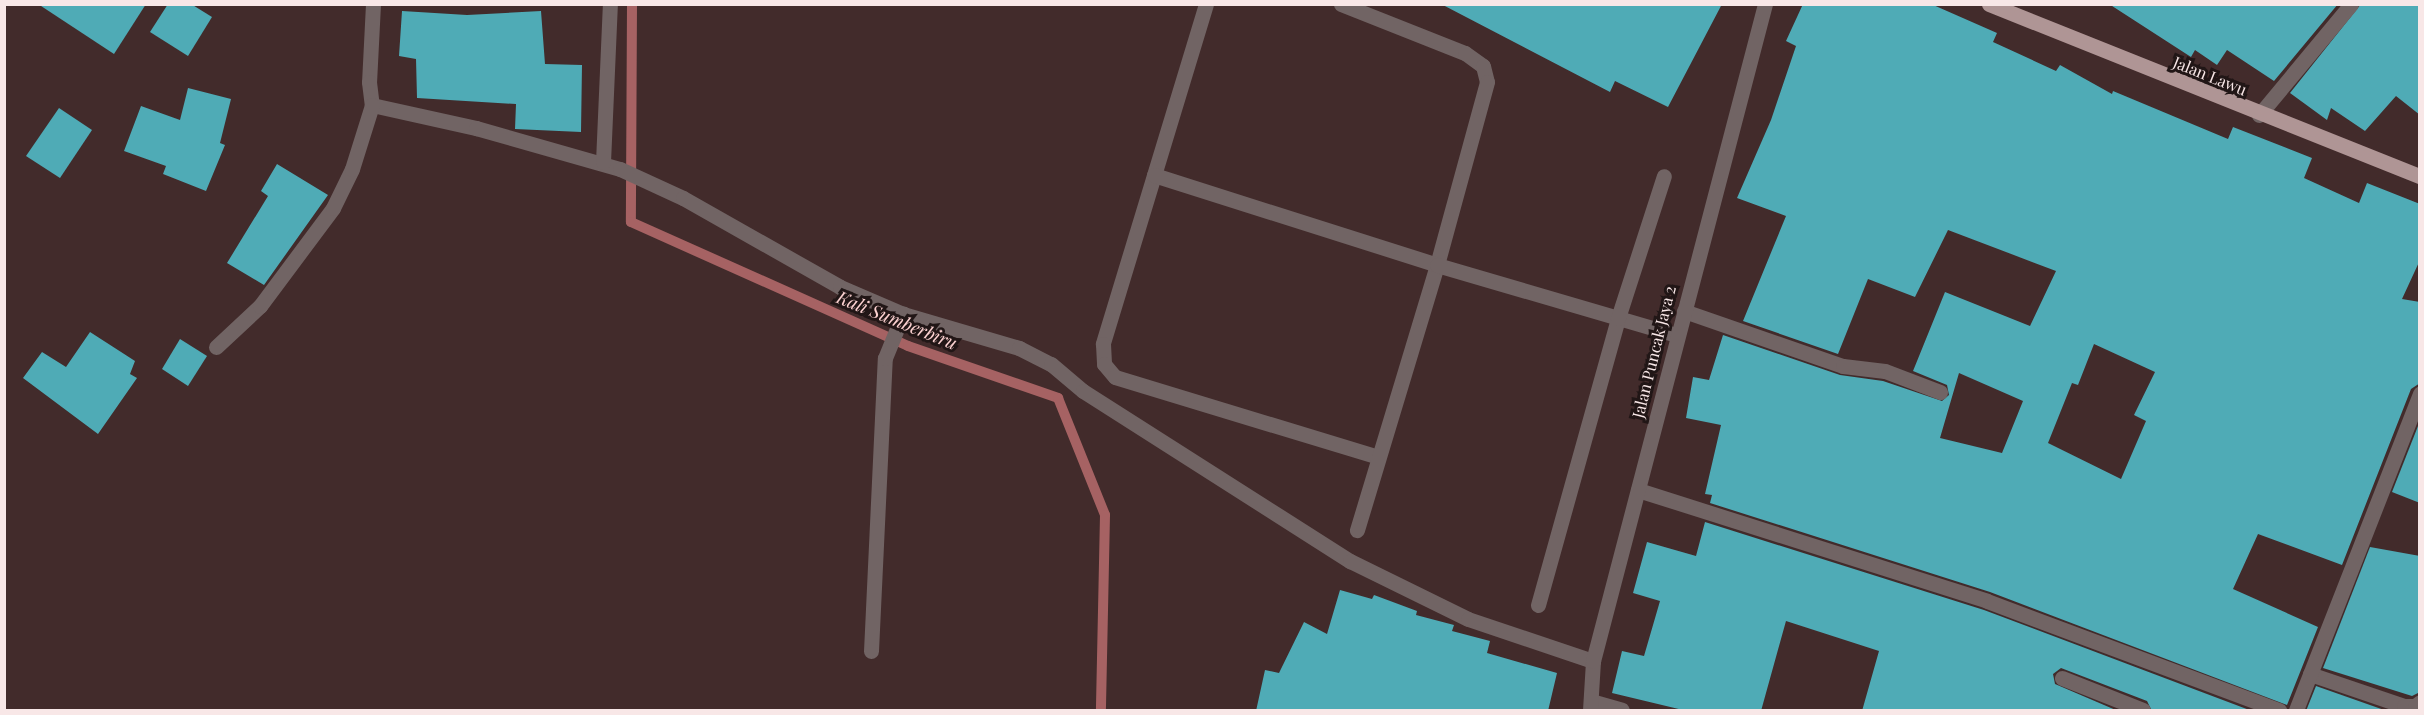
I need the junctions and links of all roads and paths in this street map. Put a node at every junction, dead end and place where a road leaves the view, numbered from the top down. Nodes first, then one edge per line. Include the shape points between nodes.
1 (373, 4) edge
2 (610, 4) edge
3 (1206, 4) edge
4 (1341, 4) edge
5 (1765, 4) edge
6 (1989, 4) edge
7 (2351, 4) edge
8 (372, 105) junction
9 (2259, 115) junction
10 (603, 162) junction
11 (1154, 175) junction
12 (1664, 176) dead end
13 (2420, 176) edge
14 (1437, 266) junction
15 (1684, 310) junction
16 (903, 314) junction
17 (1624, 320) junction
18 (1676, 335) junction
19 (216, 347) dead end
20 (1940, 392) dead end
21 (2420, 393) edge
22 (1378, 457) junction
23 (1638, 490) junction
24 (1357, 530) dead end
25 (1538, 605) dead end
26 (871, 651) dead end
27 (1593, 661) junction
28 (2310, 674) junction
29 (2062, 678) dead end
30 (2420, 702) edge
31 (1590, 706) edge
32 (1622, 711) edge
33 (2143, 711) edge
34 (2278, 711) edge
35 (2296, 711) edge

1 - 8 street via 369,82
2 - 10 street
3 - 11 street
4 - 14 street via 1465,53 1486,72 1487,87
5 - 15 street, Jalan Puncak Jaya 2
6 - 9 main road, Jalan Lawu
7 - 9 street
8 - 10 street
8 - 19 street via 352,169 333,208 260,306
9 - 13 main road, Jalan Lawu
10 - 16 street via 650,180 804,269
11 - 14 street
11 - 22 street via 1103,344 1104,364 1115,377
12 - 17 street
14 - 17 street
14 - 22 street
15 - 18 street, Jalan Puncak Jaya 2
15 - 20 street via 1843,366 1885,371
16 - 26 street via 885,358
16 - 27 street via 976,333 1051,363 1083,391 1350,561 1468,619
17 - 18 street
17 - 25 street
18 - 23 street, Jalan Puncak Jaya 2
21 - 28 street
22 - 24 street
23 - 27 street, Jalan Puncak Jaya 2
23 - 34 street via 1988,601
27 - 31 street, Jalan Puncak Jaya 2
28 - 30 street via 2403,706
28 - 35 street
29 - 33 street
31 - 32 street

